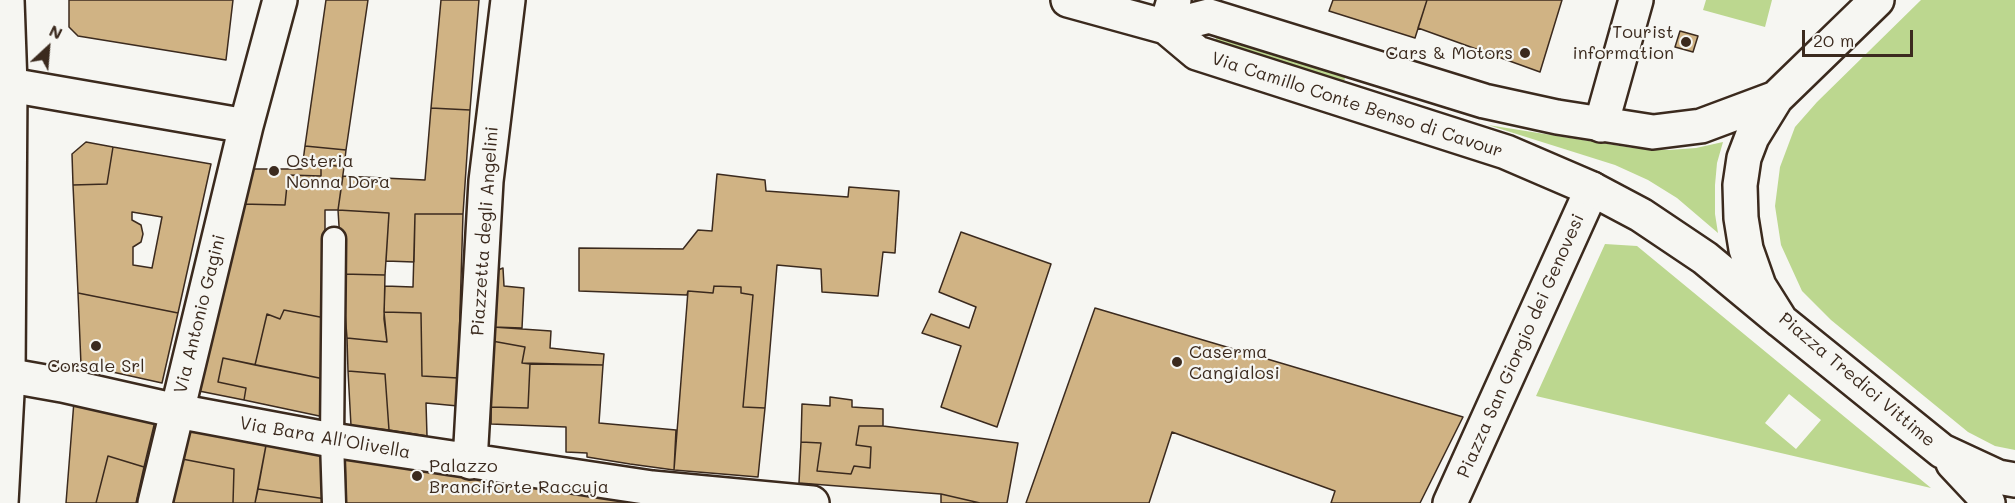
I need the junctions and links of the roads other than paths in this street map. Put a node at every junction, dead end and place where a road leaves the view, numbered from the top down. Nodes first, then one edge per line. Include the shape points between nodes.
1 (7, 0) edge
2 (280, 0) edge
3 (508, 0) edge
4 (1068, 0) edge
5 (1636, 0) edge
6 (1877, 0) edge
7 (1170, 14) edge
8 (4, 43) edge
9 (10, 85) junction
10 (1776, 98) junction
11 (1601, 125) junction
12 (246, 126) junction
13 (1592, 189) junction
14 (4, 228) edge
15 (334, 239) dead end
16 (1781, 321) junction
17 (4, 375) edge
18 (177, 411) junction
19 (332, 440) junction
20 (1942, 451) junction
21 (470, 462) junction
22 (2015, 480) edge
23 (651, 496) edge
24 (1, 503) edge
25 (155, 503) edge
26 (334, 503) edge
27 (812, 503) edge
28 (1450, 503) edge
29 (1988, 503) edge

1 - 8 street
2 - 12 street, Via Antonio Gagini
3 - 21 street, Piazzetta degli Angelini via 486,181
4 - 7 street
5 - 11 street
6 - 10 street, Piazza Tredici Vittime
7 - 11 street via 1209,16 1484,101
7 - 13 street, Via Camillo Conte Benso di Cavour via 1197,53 1506,152
8 - 9 street
9 - 12 street
9 - 14 street
10 - 11 street via 1701,126 1653,132
10 - 16 street, Piazza Tredici Vittime via 1752,137 1740,185 1746,249 1759,286
12 - 18 street, Via Antonio Gagini
13 - 16 street, Via Camillo Conte Benso di Cavour via 1641,215 1705,258
13 - 28 street, Piazza San Giorgio dei Genovesi
14 - 17 street
15 - 19 lane
16 - 20 street, Piazza Tredici Vittime
17 - 18 street, Via Bara All'Olivella
17 - 24 street
18 - 19 street, Via Bara All'Olivella
18 - 25 street, Via Antonio Gagini
19 - 21 street, Via Bara All'Olivella
19 - 26 lane
20 - 22 street, Piazza Tredici Vittime via 1998,477
20 - 29 street
21 - 23 street, Via Bara All'Olivella
23 - 27 street, Via Bara All'Olivella

